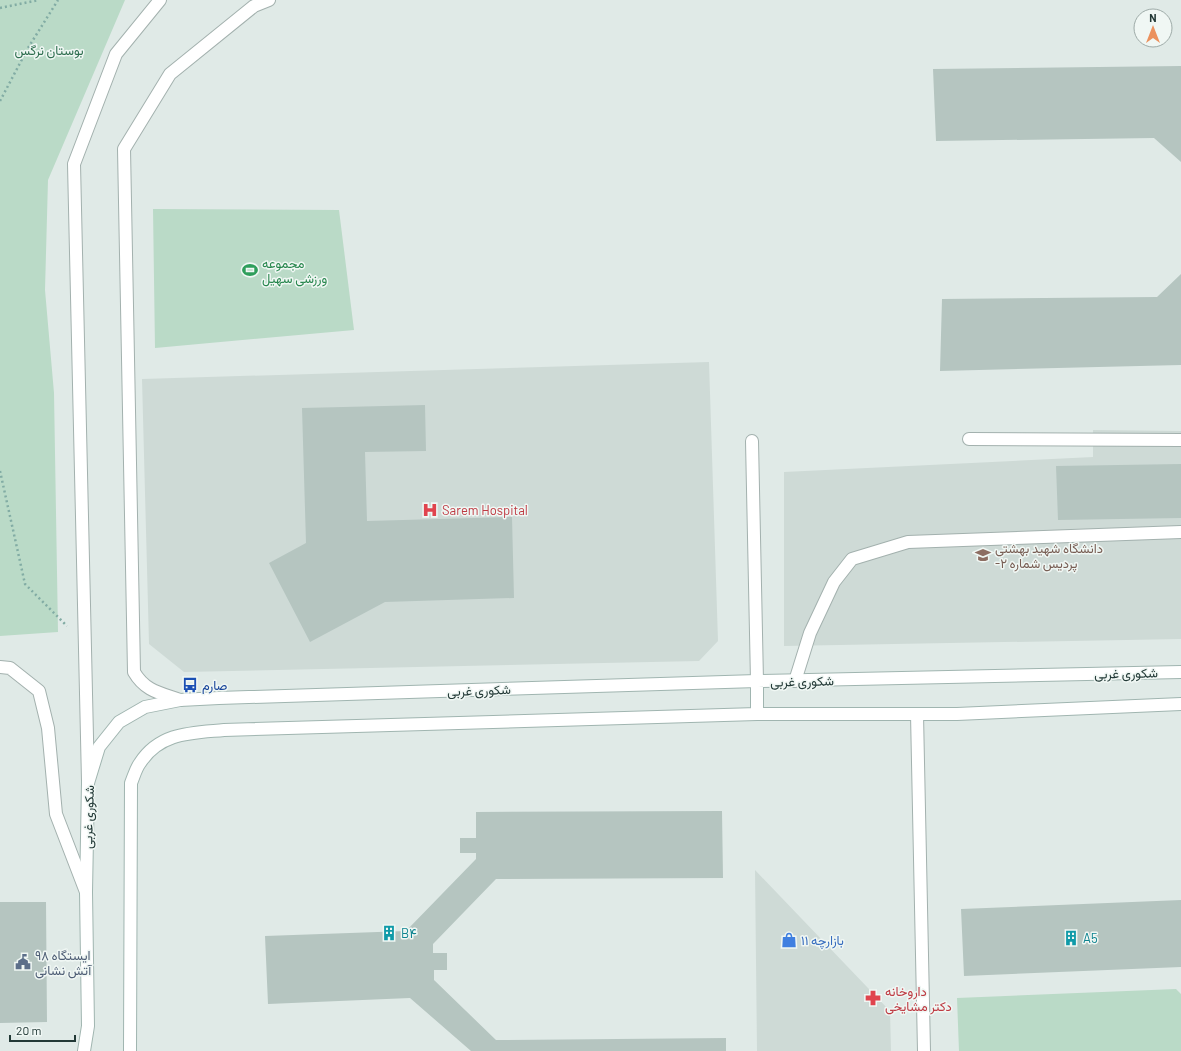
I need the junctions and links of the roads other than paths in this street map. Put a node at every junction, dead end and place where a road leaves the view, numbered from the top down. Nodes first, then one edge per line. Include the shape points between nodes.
1 (160, 0) edge
2 (269, 0) edge
3 (969, 439) dead end
4 (1181, 440) edge
5 (752, 441) dead end
6 (1181, 532) edge
7 (0, 667) edge
8 (1181, 672) edge
9 (756, 681) junction
10 (794, 681) junction
11 (180, 700) junction
12 (1181, 704) edge
13 (757, 714) junction
14 (917, 714) junction
15 (88, 783) junction
16 (86, 892) junction
17 (84, 1051) edge
18 (130, 1051) edge
19 (924, 1051) edge

1 - 15 main road via 116,54 74,164
2 - 11 main road via 254,6 170,74 124,149 134,672 140,682 152,690
3 - 4 main road
5 - 9 main road
6 - 10 main road via 908,542 852,559 834,582 810,633
7 - 16 main road via 10,668 39,691 48,728 56,814
8 - 10 main road, شکوری غربی
9 - 10 main road, شکوری غربی
9 - 11 main road, شکوری غربی
9 - 13 main road
11 - 15 main road, شکوری غربی via 145,707 119,722 99,747
12 - 14 main road
13 - 14 main road
13 - 18 main road via 224,730 179,734 157,744 140,763 132,783
14 - 19 main road
15 - 16 main road, شکوری غربی
16 - 17 main road, شکوری غربی via 88,1026

